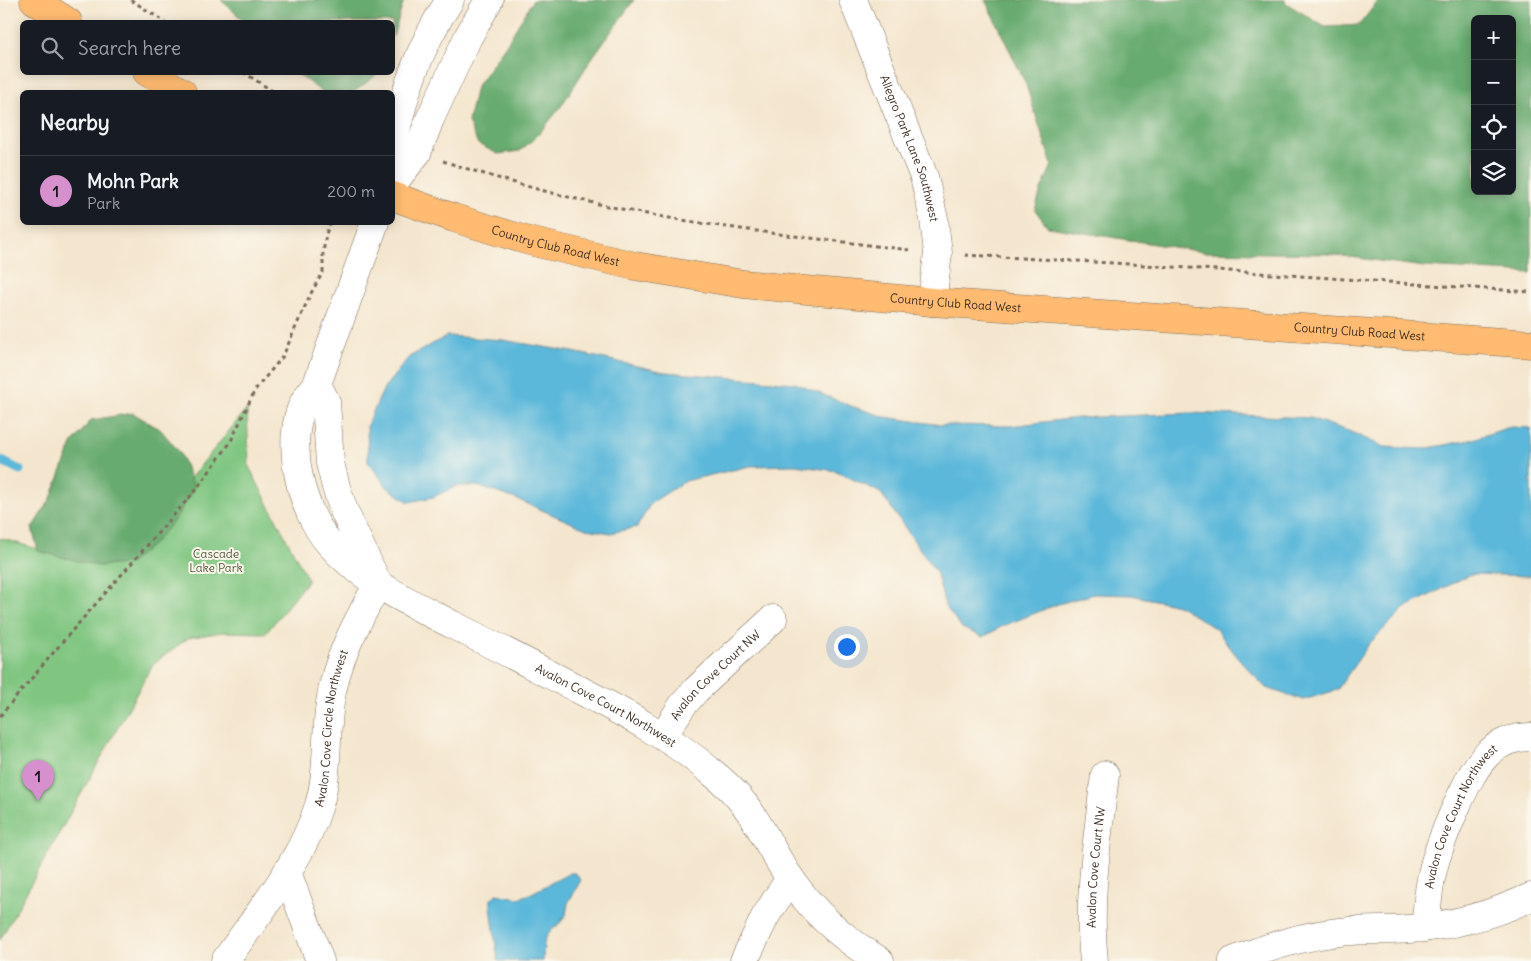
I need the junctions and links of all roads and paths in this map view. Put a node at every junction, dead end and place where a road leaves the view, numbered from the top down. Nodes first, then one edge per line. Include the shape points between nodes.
1 (34, 0) edge
2 (131, 0) edge
3 (450, 0) edge
4 (489, 0) edge
5 (853, 0) edge
6 (65, 20) edge
7 (162, 20) edge
8 (152, 75) edge
9 (248, 75) edge
10 (178, 90) edge
11 (271, 90) edge
12 (395, 136) edge
13 (454, 164) dead end
14 (395, 181) edge
15 (395, 197) edge
16 (329, 225) edge
17 (374, 225) edge
18 (938, 253) junction
19 (1531, 292) edge
20 (932, 302) junction
21 (1531, 344) edge
22 (378, 584) junction
23 (773, 619) dead end
24 (0, 716) edge
25 (663, 736) junction
26 (1531, 737) edge
27 (1105, 774) dead end
28 (287, 872) junction
29 (790, 878) junction
30 (1531, 897) edge
31 (1425, 928) junction
32 (225, 961) edge
33 (320, 961) edge
34 (744, 961) edge
35 (880, 961) edge
36 (1094, 961) edge
37 (1233, 961) edge

1 - 6 main road
2 - 7 path
3 - 12 street via 428,38 411,79
4 - 14 street via 430,119 417,153
5 - 18 street, Allegro Park Lane Southwest via 924,177
8 - 10 main road
9 - 11 path
13 - 18 path via 575,199 647,214
15 - 20 main road, Country Club Road West via 529,241 635,266 744,284
16 - 24 path via 322,253 324,272 283,356 255,390 230,443 195,491
17 - 22 street via 317,384 326,402 330,463 336,487
18 - 19 path
18 - 20 street, Allegro Park Lane Southwest
20 - 21 main road, Country Club Road West
22 - 25 street, Avalon Cove Court Northwest
22 - 28 street, Avalon Cove Circle Northwest via 349,638 336,673 329,704 319,804 312,826
23 - 25 street, Avalon Cove Court NW via 696,690
25 - 29 street, Avalon Cove Court Northwest via 709,769 745,804
26 - 31 street, Avalon Cove Court Northwest via 1516,737 1490,751 1468,781 1437,855
27 - 36 street, Avalon Cove Court NW via 1094,876
28 - 32 street, Avalon Cove Circle Northwest
28 - 33 street
29 - 34 street via 768,911
29 - 35 street, Avalon Cove Court Northwest via 811,906 838,931
30 - 31 street via 1472,919
31 - 37 street via 1357,930 1304,937

